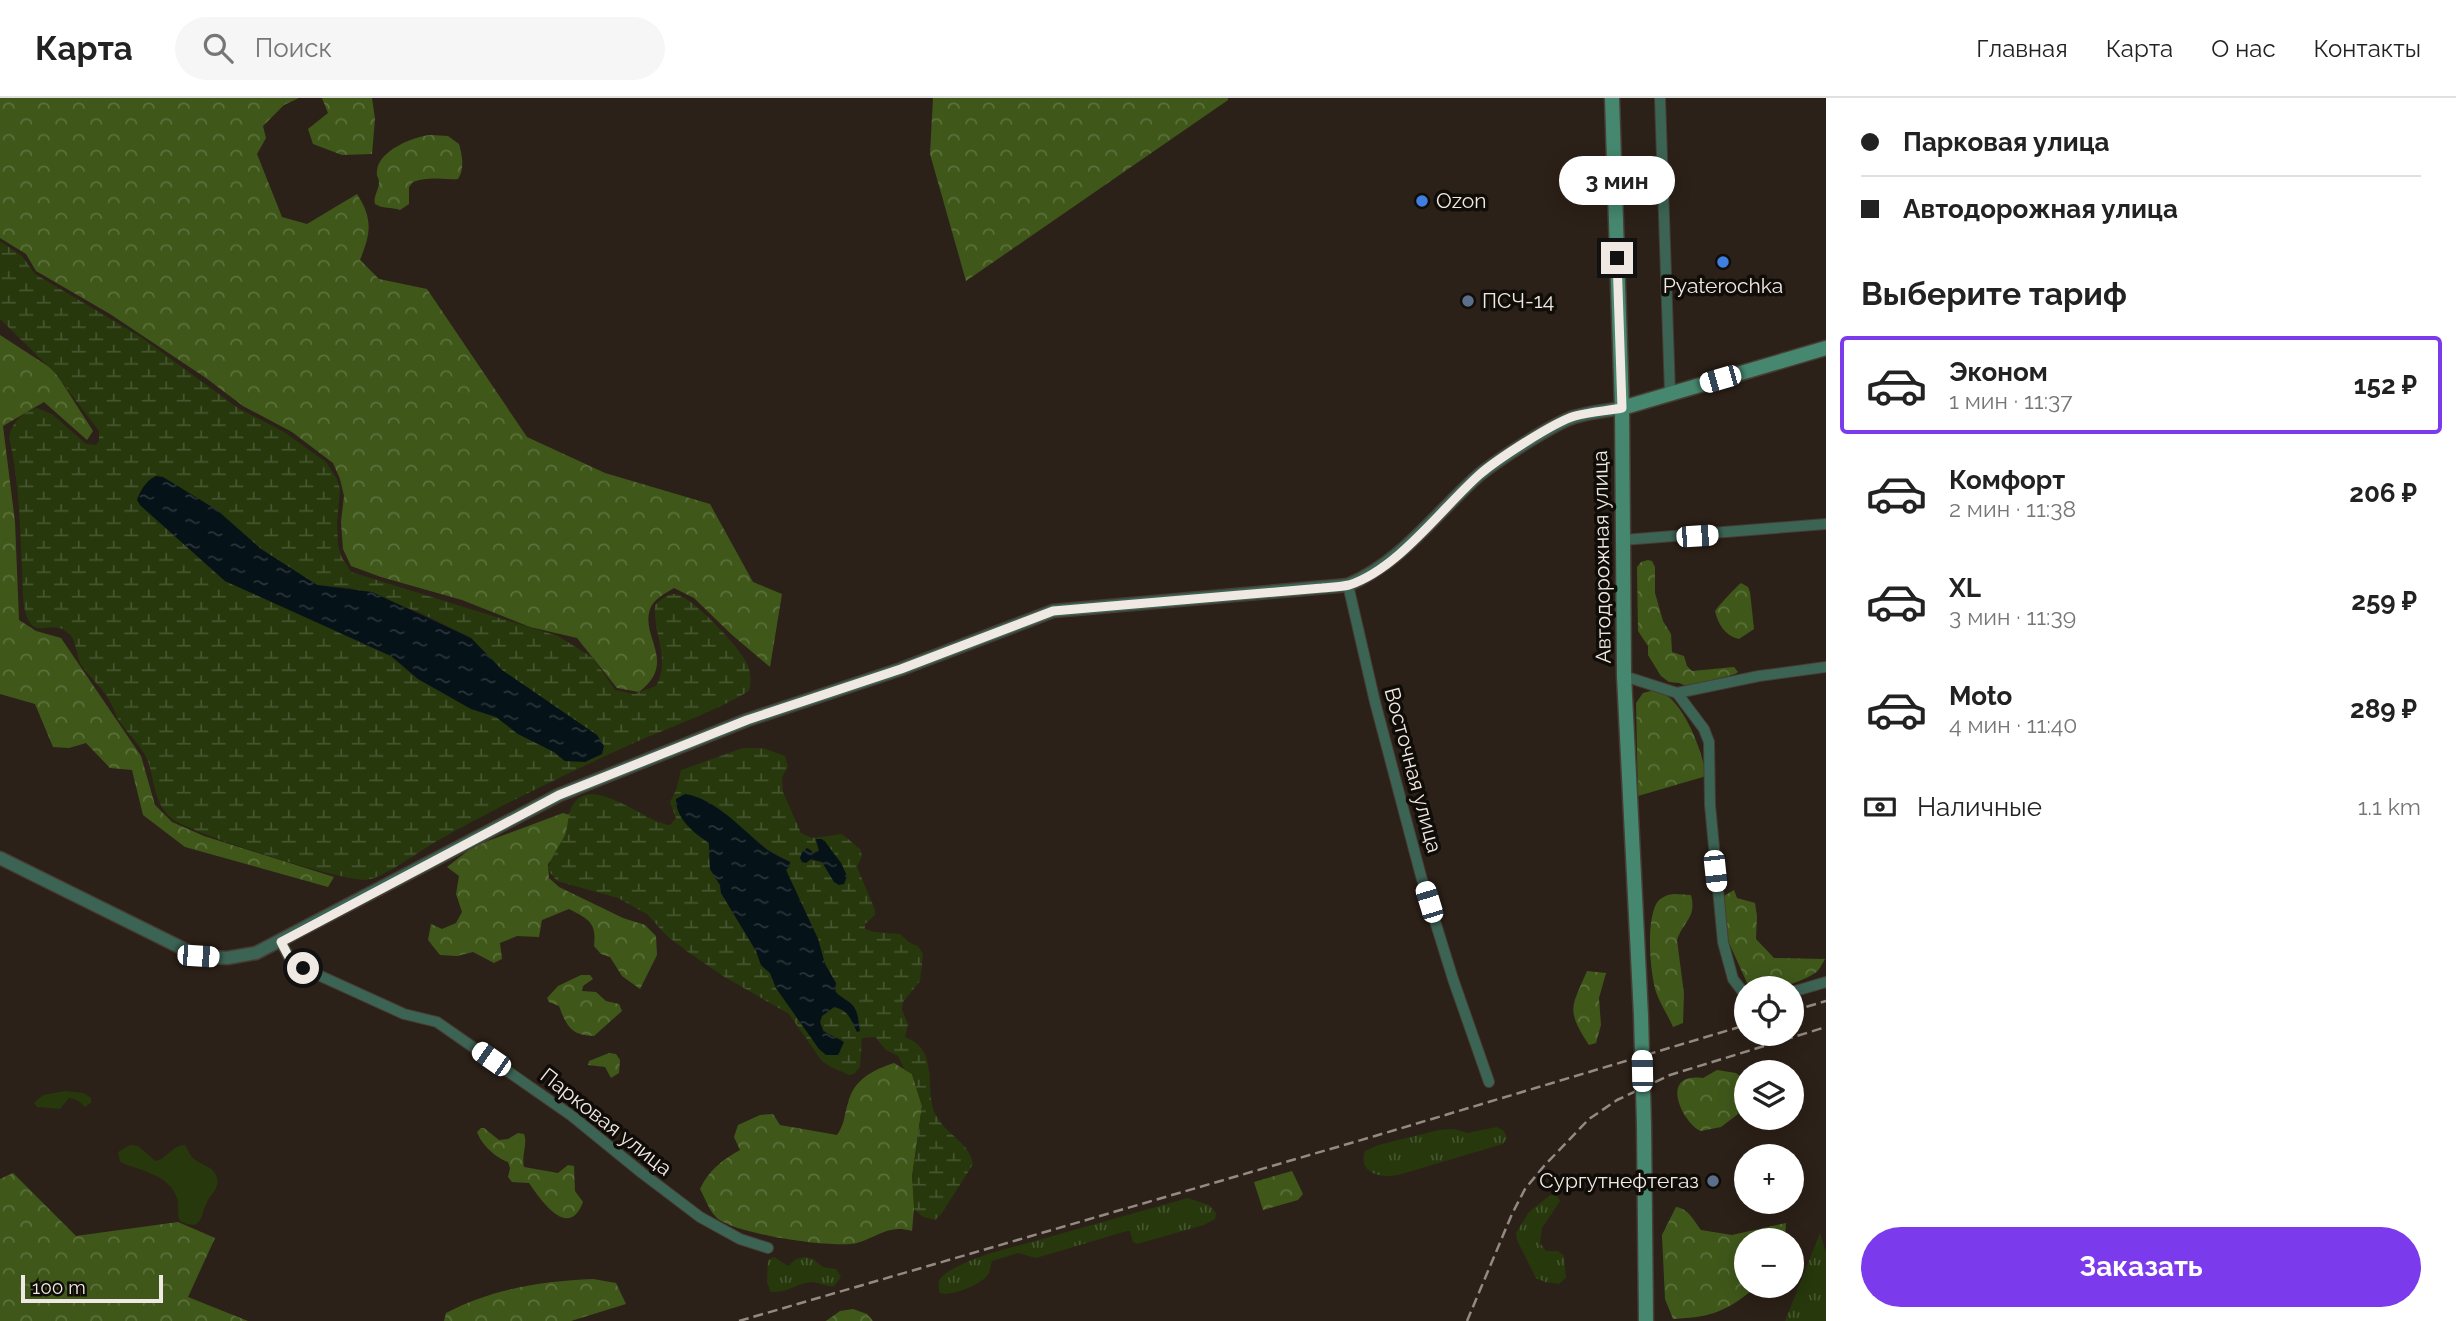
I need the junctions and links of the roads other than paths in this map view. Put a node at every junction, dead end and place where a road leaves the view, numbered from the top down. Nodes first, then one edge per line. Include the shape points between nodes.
1 (1612, 98) edge
2 (1660, 98) edge
3 (1826, 348) edge
4 (1670, 393) junction
5 (1622, 408) junction
6 (1826, 524) edge
7 (1623, 540) junction
8 (1348, 585) junction
9 (1826, 667) edge
10 (1624, 676) junction
11 (1677, 693) junction
12 (0, 858) edge
13 (281, 942) junction
14 (1734, 980) edge
15 (1826, 982) edge
16 (1804, 988) edge
17 (1489, 1082) dead end
18 (768, 1248) dead end
19 (1646, 1321) edge

1 - 5 main road, Автодорожная улица
2 - 4 street
3 - 4 main road
4 - 5 main road
5 - 7 main road, Автодорожная улица
5 - 8 street via 1573,417 1529,441 1480,474 1380,568
6 - 7 street
7 - 10 main road, Автодорожная улица
8 - 13 street via 1053,611 901,669 747,720 559,795
8 - 17 street, Восточная улица via 1421,876
9 - 11 street
10 - 11 street
10 - 19 main road, Автодорожная улица, bridge via 1641,1016
11 - 14 street via 1709,742 1723,942
12 - 13 street via 198,956 246,955
13 - 18 street, Парковая улица via 291,961 303,968 404,1014 437,1022 572,1116 700,1217
15 - 16 street

